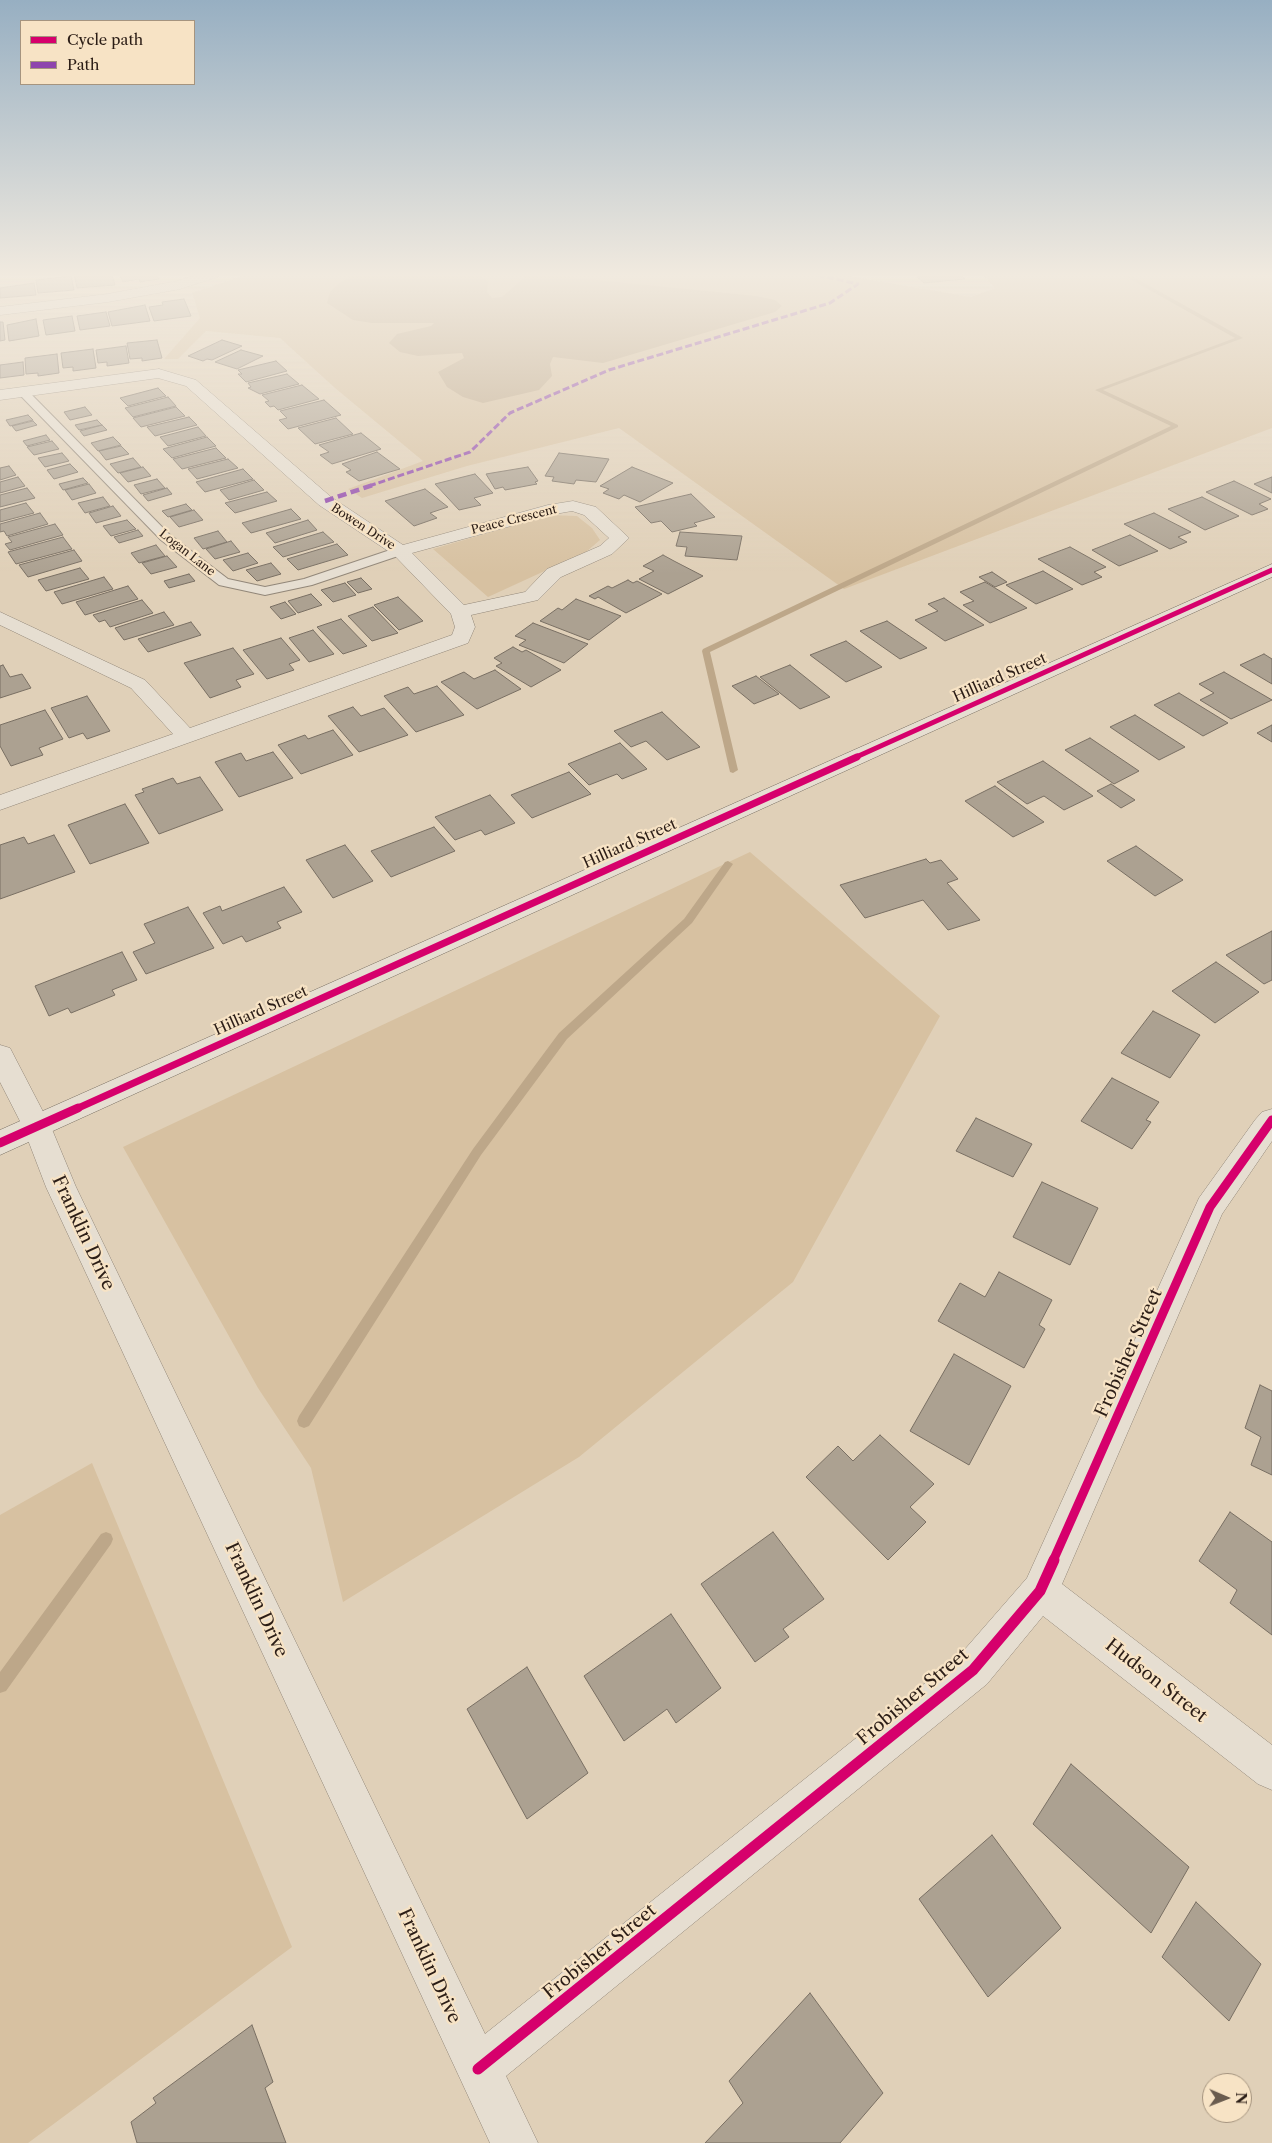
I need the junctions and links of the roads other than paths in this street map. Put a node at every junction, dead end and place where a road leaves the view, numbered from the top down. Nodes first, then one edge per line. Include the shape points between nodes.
1 (152, 374) edge
2 (162, 374) edge
3 (23, 392) junction
4 (0, 395) edge
5 (400, 550) junction
6 (1272, 570) edge
7 (460, 612) junction
8 (0, 618) edge
9 (186, 736) junction
10 (0, 803) edge
11 (0, 1055) edge
12 (1272, 1120) edge
13 (37, 1127) junction
14 (0, 1143) edge
15 (1040, 1592) junction
16 (1272, 1770) edge
17 (478, 2069) junction
18 (515, 2143) edge

1 - 3 street, Bowen Drive
2 - 5 street, Bowen Drive via 192,383 325,502
3 - 4 street, Bowen Drive
3 - 5 lane, Logan Lane via 165,537 224,582 265,591 307,582
5 - 7 street, Bowen Drive
5 - 7 street, Peace Crescent via 573,506 590,512 620,538 606,550 554,573 531,596
6 - 13 street, Hilliard Street
7 - 9 street via 465,627 461,639
8 - 9 street via 138,684
9 - 10 street
11 - 13 street, Franklin Drive
12 - 15 street, Frobisher Street via 1210,1207
13 - 14 street, Hilliard Street
13 - 17 street, Franklin Drive via 61,1187
15 - 16 street, Hudson Street
15 - 17 street, Frobisher Street via 973,1670
17 - 18 street, Franklin Drive

